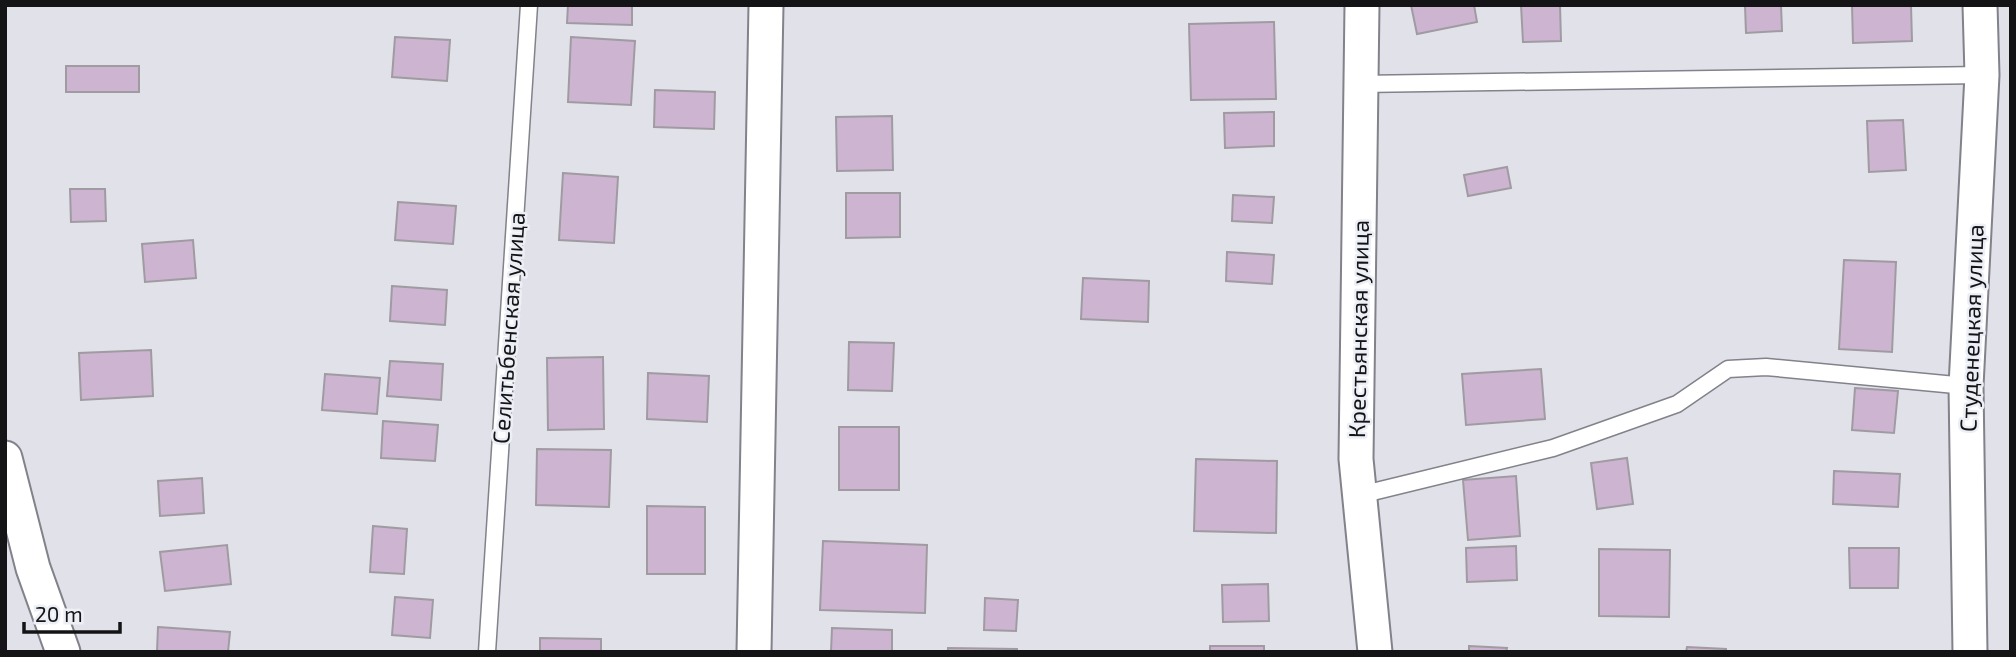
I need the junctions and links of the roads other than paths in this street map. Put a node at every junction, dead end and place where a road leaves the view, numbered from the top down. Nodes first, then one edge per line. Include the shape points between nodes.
1 (529, 5) edge
2 (766, 5) edge
3 (1362, 5) edge
4 (1980, 5) edge
5 (1982, 75) junction
6 (1360, 84) junction
7 (1965, 386) junction
8 (5, 458) edge
9 (1360, 495) junction
10 (63, 652) edge
11 (486, 652) edge
12 (754, 652) edge
13 (1375, 652) edge
14 (1970, 652) edge

1 - 11 lane, Селитьбенская улица
2 - 12 street
3 - 6 street, Крестьянская улица
4 - 5 street, Студенецкая улица
5 - 6 lane
5 - 7 street, Студенецкая улица
6 - 9 street, Крестьянская улица via 1356,459
7 - 9 lane via 1766,367 1728,369 1677,404 1553,448
7 - 14 street, Студенецкая улица
8 - 10 street via 33,568
9 - 13 street, Крестьянская улица

